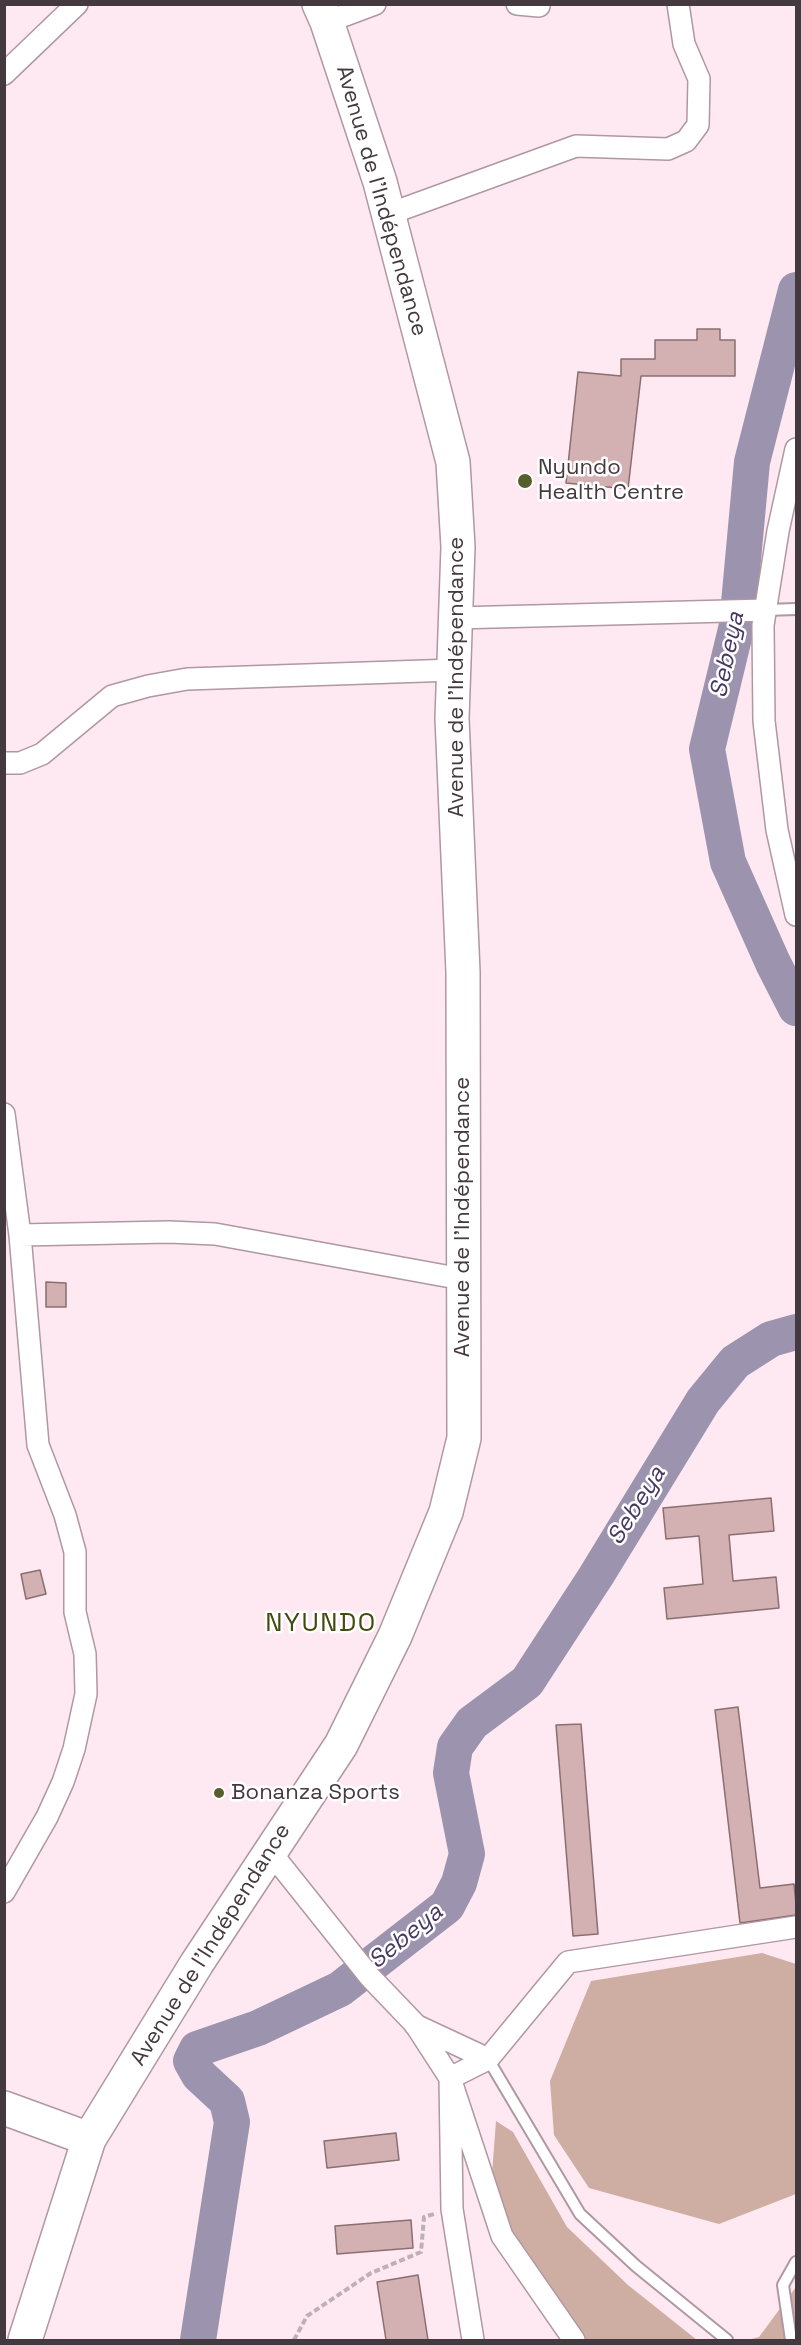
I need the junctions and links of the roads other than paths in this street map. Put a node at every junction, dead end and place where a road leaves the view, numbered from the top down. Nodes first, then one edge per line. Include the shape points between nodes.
1 (77, 4) edge
2 (375, 4) edge
3 (517, 4) edge
4 (678, 4) edge
5 (539, 6) dead end
6 (323, 13) edge
7 (4, 74) edge
8 (389, 214) junction
9 (796, 449) edge
10 (796, 609) edge
11 (747, 610) junction
12 (455, 618) junction
13 (454, 670) junction
14 (4, 763) edge
15 (796, 915) edge
16 (4, 1114) edge
17 (20, 1235) junction
18 (462, 1280) junction
19 (272, 1854) junction
20 (4, 1892) edge
21 (796, 1927) edge
22 (414, 2024) junction
23 (488, 2059) junction
24 (450, 2078) junction
25 (4, 2108) edge
26 (89, 2139) junction
27 (796, 2262) edge
28 (25, 2340) edge
29 (473, 2340) edge
30 (574, 2340) edge
31 (727, 2340) edge
32 (791, 2340) edge

1 - 7 street
2 - 6 street
3 - 5 street
4 - 8 street via 684,44 699,79 698,125 686,141 668,148 576,146
6 - 8 main road, Avenue de l'Indépendance
8 - 12 main road, Avenue de l'Indépendance via 453,462 458,548
9 - 11 street via 778,531
10 - 11 lane
11 - 12 street
11 - 15 street via 763,625 764,721 777,830
12 - 13 main road, Avenue de l'Indépendance
13 - 14 street via 187,679 148,686 112,696 42,754 20,763
13 - 18 main road, Avenue de l'Indépendance via 452,718 463,972
16 - 17 street
17 - 18 street via 214,1234
17 - 20 street via 38,1445 75,1552 75,1612 85,1654 86,1694 63,1782
18 - 19 main road, Avenue de l'Indépendance via 464,1438 446,1512 395,1636 341,1745
19 - 22 street via 370,1977
19 - 26 main road, Avenue de l'Indépendance via 197,1963
21 - 23 street via 568,1962
22 - 23 street
22 - 24 street
23 - 24 street
23 - 31 lane via 580,2214 636,2266
24 - 29 street via 452,2208
24 - 30 street via 502,2236
25 - 26 main road
26 - 28 main road, Avenue de l'Indépendance
27 - 32 lane via 783,2285

